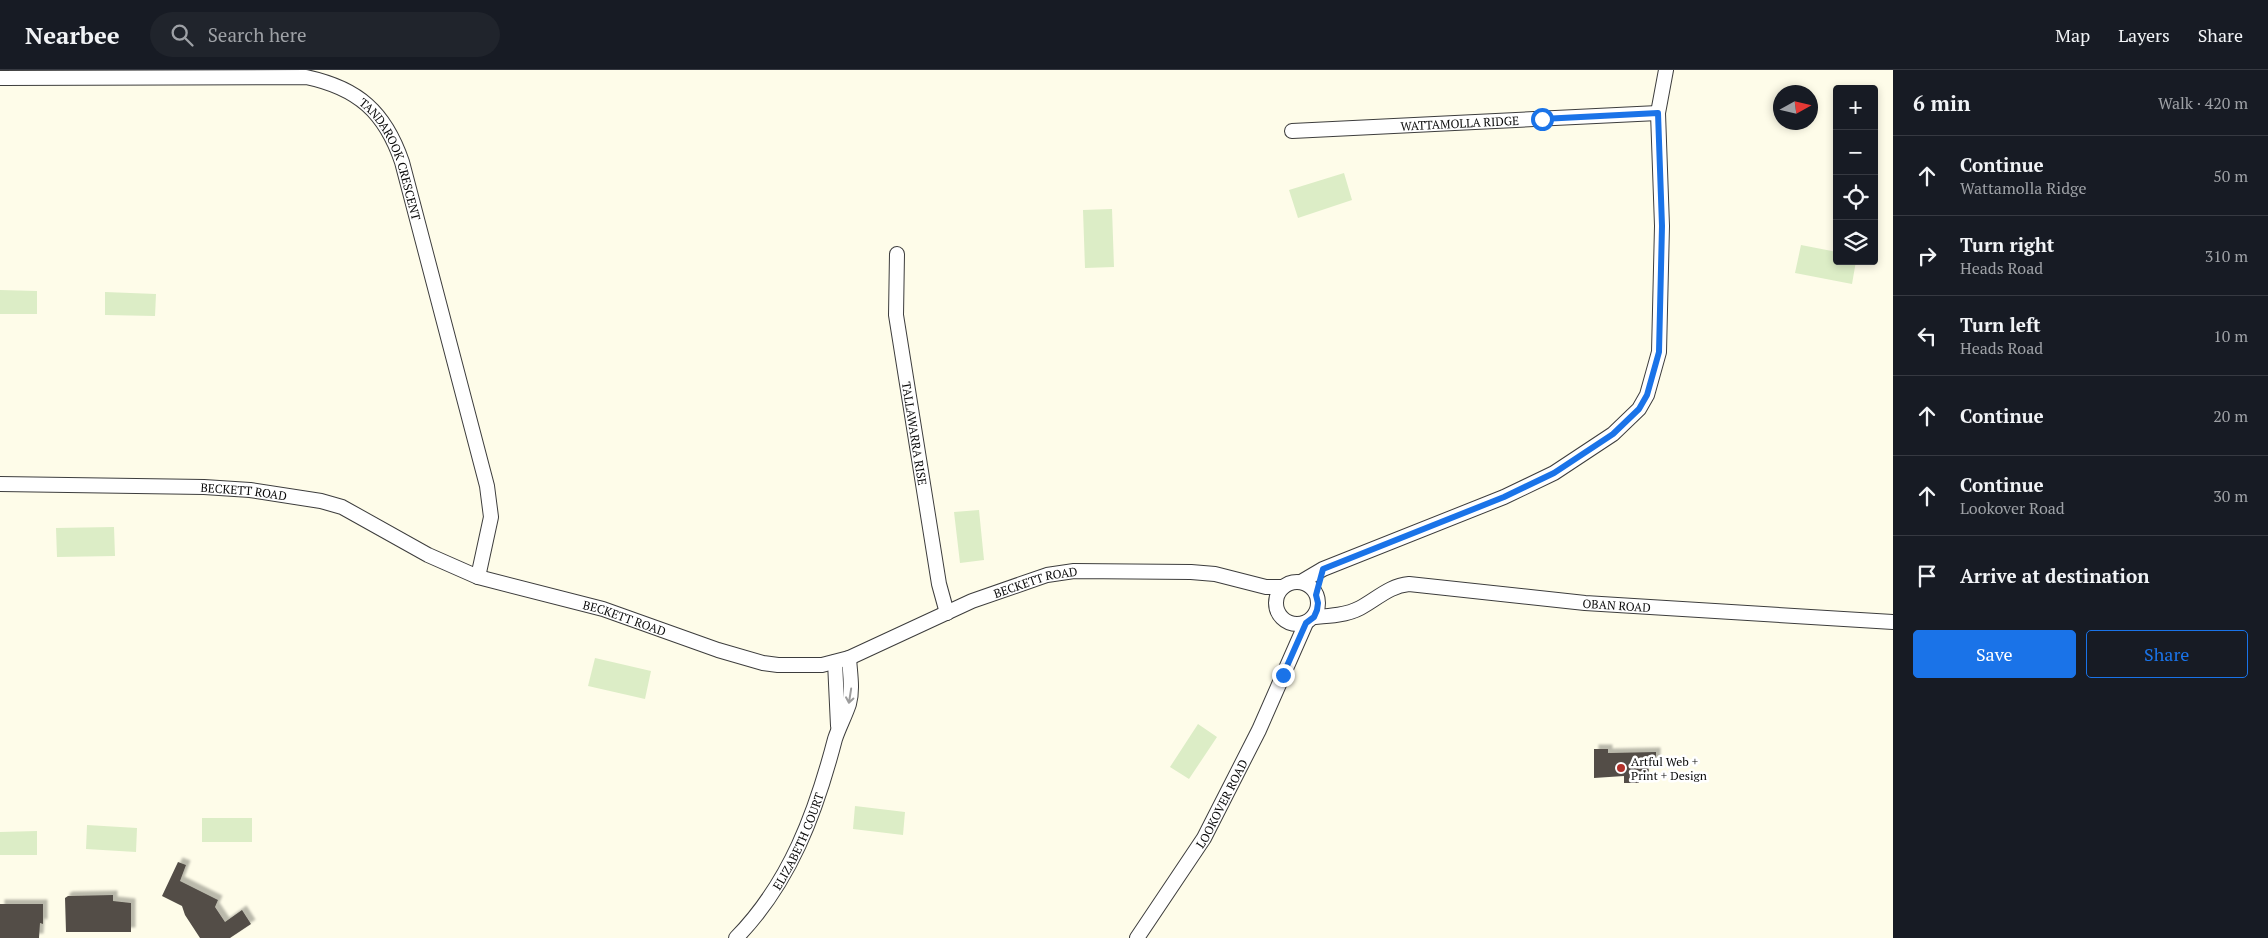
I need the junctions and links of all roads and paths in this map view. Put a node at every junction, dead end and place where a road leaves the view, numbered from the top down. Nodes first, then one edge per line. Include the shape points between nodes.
1 (1666, 70) edge
2 (0, 78) edge
3 (1658, 113) junction
4 (1292, 131) dead end
5 (897, 254) dead end
6 (0, 484) edge
7 (1323, 569) junction
8 (478, 577) junction
9 (1301, 582) junction
10 (1246, 583) junction
11 (1283, 587) junction
12 (1317, 599) junction
13 (1276, 602) junction
14 (947, 612) junction
15 (1348, 612) junction
16 (1310, 620) junction
17 (1893, 622) edge
18 (1288, 623) junction
19 (849, 658) junction
20 (1289, 660) junction
21 (835, 662) junction
22 (838, 731) junction
23 (736, 938) edge
24 (1137, 938) edge

1 - 3 street
2 - 8 street, TANDAROOK CRESCENT via 306,77 349,91 372,108 389,129 402,162 488,492 491,517
3 - 4 street, WATTAMOLLA RIDGE
3 - 7 street via 1662,226 1659,352 1647,395 1639,409 1613,434 1554,473 1504,497
5 - 14 street, TALLAWARRA RISE via 896,315 939,584
6 - 8 street, BECKETT ROAD via 186,486 300,496 342,507 428,556
7 - 9 street
7 - 12 street
8 - 21 street, BECKETT ROAD via 603,608 762,663 797,666
9 - 11 street
9 - 12 street via 1308,585
10 - 11 street, BECKETT ROAD
10 - 13 street, BECKETT ROAD
10 - 14 street, BECKETT ROAD via 1215,574 1191,572 1074,571 1047,575
11 - 13 street
12 - 15 street via 1332,609
12 - 16 street
13 - 18 street via 1278,615
14 - 19 street, BECKETT ROAD
15 - 16 street, OBAN ROAD
15 - 17 street, OBAN ROAD via 1392,588 1409,584 1584,603
16 - 18 street via 1294,625
16 - 20 street, LOOKOVER ROAD
18 - 20 street, LOOKOVER ROAD
19 - 21 street, BECKETT ROAD
19 -> 22 street, ELIZABETH COURT via 851,694
20 - 24 street, LOOKOVER ROAD via 1260,730 1204,838
21 - 22 street, ELIZABETH COURT
22 - 23 street, ELIZABETH COURT via 818,798 793,859 765,904

